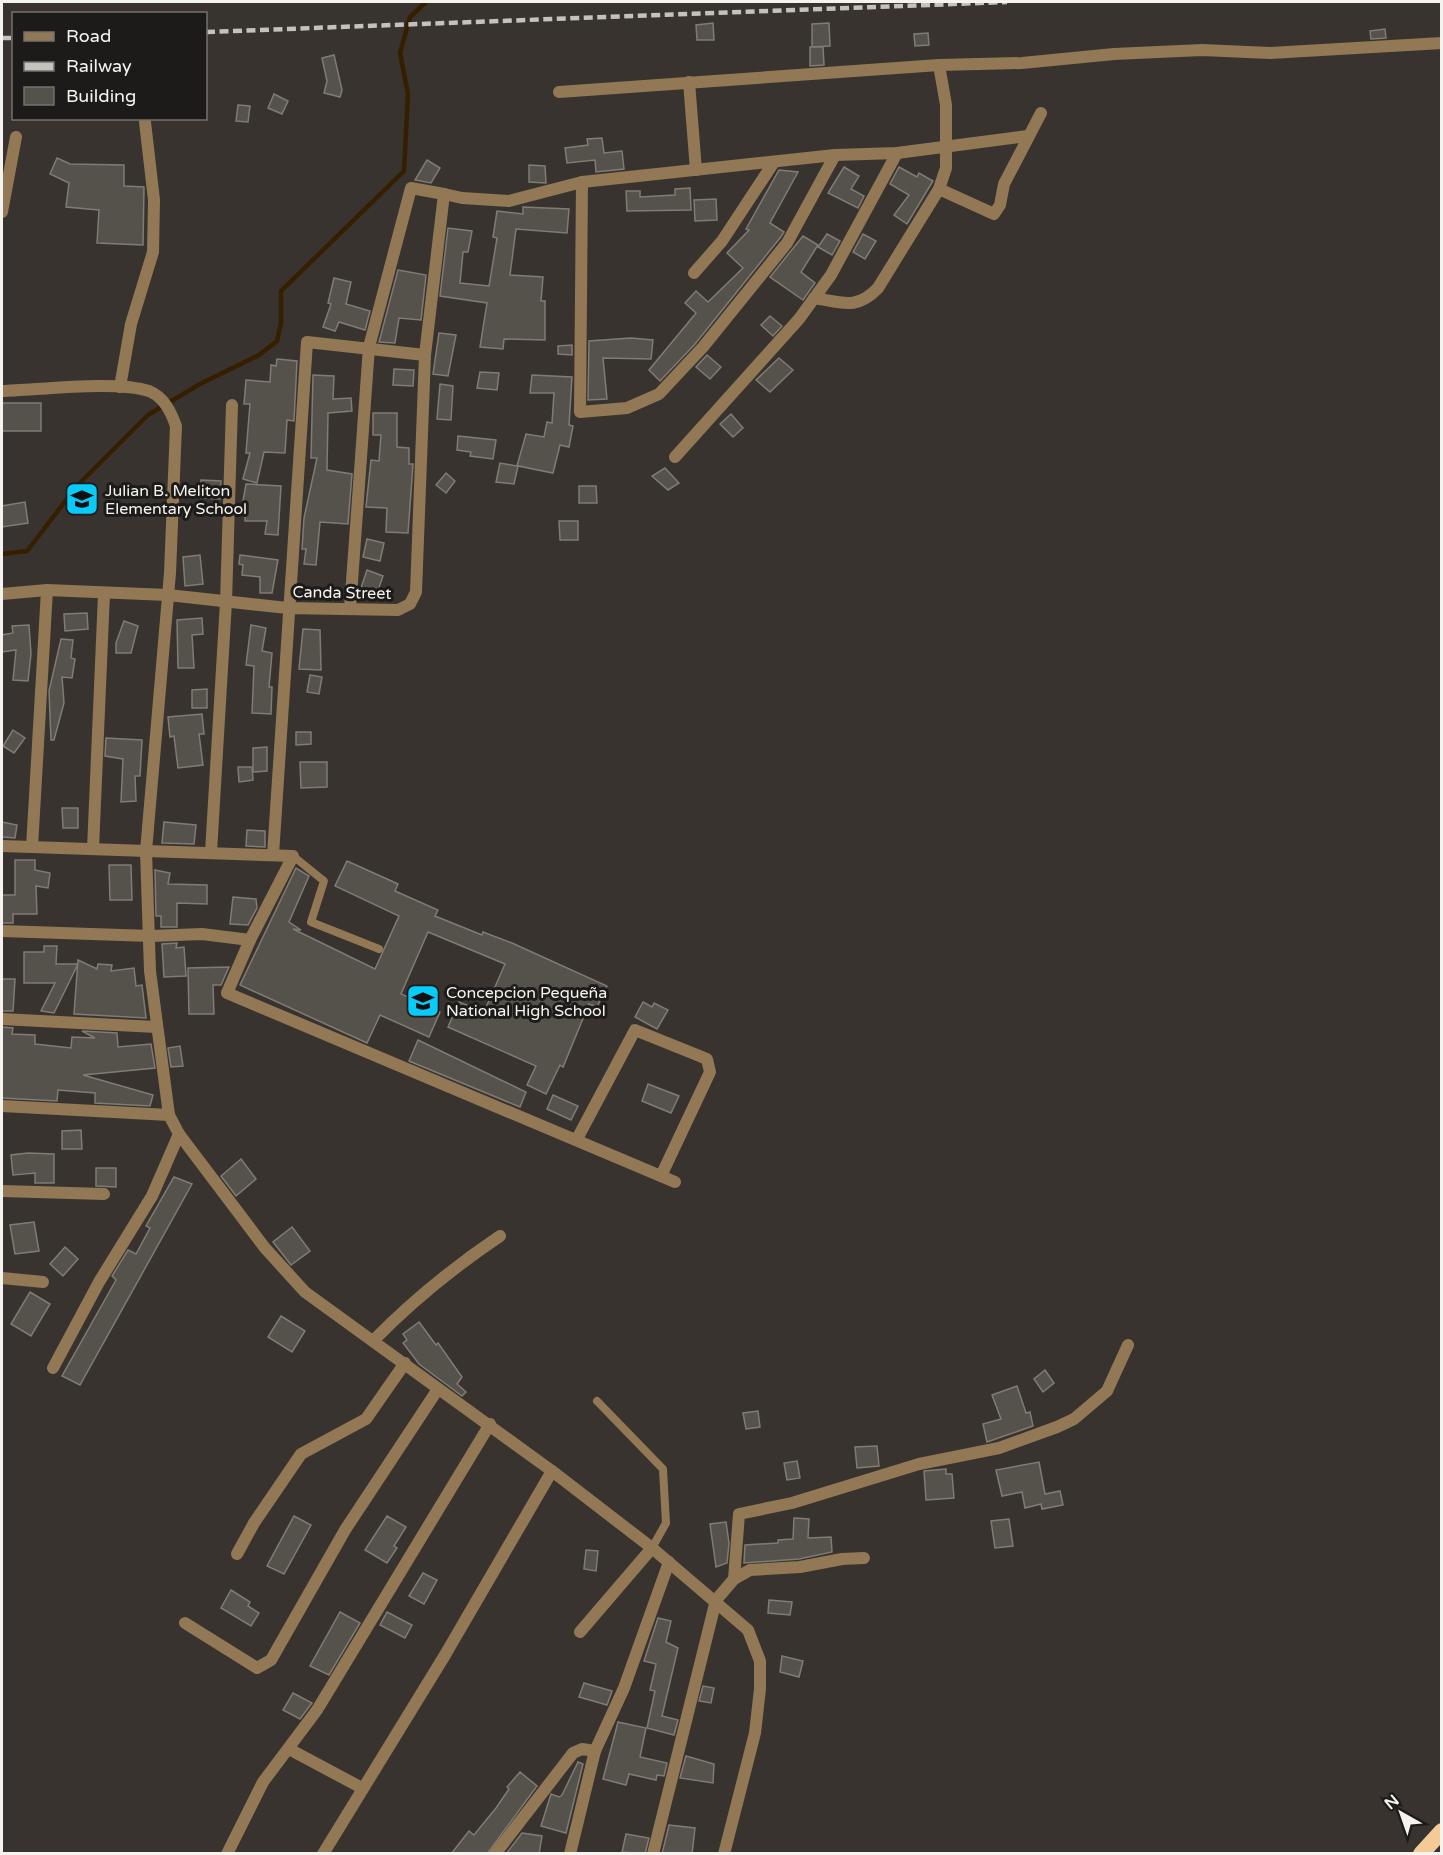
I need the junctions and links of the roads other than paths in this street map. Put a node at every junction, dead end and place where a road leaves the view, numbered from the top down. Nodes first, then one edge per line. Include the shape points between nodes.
1 (1442, 43) edge
2 (939, 65) junction
3 (689, 82) junction
4 (560, 92) dead end
5 (1041, 112) dead end
6 (145, 122) dead end
7 (1027, 136) junction
8 (15, 137) dead end
9 (945, 147) junction
10 (897, 153) junction
11 (835, 154) junction
12 (774, 162) junction
13 (696, 170) junction
14 (582, 182) junction
15 (939, 189) junction
16 (444, 194) junction
17 (2, 212) edge
18 (694, 273) dead end
19 (814, 298) junction
20 (369, 347) junction
21 (425, 355) junction
22 (120, 387) junction
23 (2, 392) edge
24 (232, 405) dead end
25 (675, 457) dead end
26 (47, 590) junction
27 (2, 594) edge
28 (104, 594) junction
29 (168, 595) junction
30 (226, 602) junction
31 (287, 608) junction
32 (350, 609) junction
33 (2, 846) edge
34 (32, 847) junction
35 (93, 849) junction
36 (146, 851) junction
37 (211, 852) junction
38 (273, 855) junction
39 (293, 856) junction
40 (2, 931) edge
41 (151, 936) junction
42 (250, 940) junction
43 (379, 949) dead end
44 (2, 1019) edge
45 (156, 1027) junction
46 (2, 1106) edge
47 (169, 1115) junction
48 (179, 1134) junction
49 (577, 1139) junction
50 (661, 1176) junction
51 (675, 1182) dead end
52 (2, 1191) edge
53 (104, 1194) dead end
54 (500, 1236) dead end
55 (2, 1278) edge
56 (43, 1282) dead end
57 (373, 1341) junction
58 (1128, 1345) dead end
59 (405, 1363) junction
60 (53, 1368) dead end
61 (438, 1389) junction
62 (597, 1401) dead end
63 (490, 1424) junction
64 (552, 1470) junction
65 (652, 1548) junction
66 (237, 1554) dead end
67 (864, 1558) dead end
68 (669, 1562) junction
69 (734, 1579) junction
70 (716, 1600) junction
71 (185, 1623) dead end
72 (580, 1632) dead end
73 (289, 1749) junction
74 (596, 1751) junction
75 (362, 1788) junction
76 (1442, 1831) edge
77 (227, 1854) edge
78 (323, 1854) edge
79 (495, 1854) edge
80 (570, 1854) edge
81 (653, 1854) edge
82 (724, 1854) edge
83 (1421, 1854) edge

1 - 2 street via 1270,53 1202,50
2 - 3 street
2 - 9 street via 946,105
3 - 4 street
3 - 13 street
5 - 7 street
6 - 22 street via 154,200 153,252 131,324
7 - 9 street
7 - 15 street via 994,214
8 - 17 street
9 - 10 street
9 - 15 street via 946,168
10 - 11 street
10 - 19 street via 831,275
11 - 12 street
11 - 14 street via 787,243 703,347 659,394 627,408 580,412
12 - 13 street
12 - 18 street via 722,241
13 - 14 street
14 - 16 street via 509,201
15 - 19 street via 878,288 867,299 853,304
16 - 20 street via 411,188
16 - 21 street, Canda Street
19 - 25 street
20 - 21 street
20 - 31 street via 307,342
20 - 32 street
21 - 32 street, Canda Street via 416,592 410,604 398,610
22 - 23 street
22 - 29 street via 149,392 161,399 176,426
24 - 30 street
26 - 27 street, Canda Street
26 - 28 street, Canda Street
26 - 34 street
28 - 29 street, Canda Street
28 - 35 street
29 - 30 street, Canda Street
29 - 36 street
30 - 31 street, Canda Street
30 - 37 street
31 - 32 street, Canda Street
31 - 38 street
33 - 34 street
34 - 35 street
35 - 36 street
36 - 37 street
36 - 41 street
37 - 38 street
38 - 39 street
39 - 42 street
39 - 43 lane via 324,881 311,922
40 - 41 street
41 - 42 street via 202,934
41 - 45 street
42 - 49 street via 227,993
44 - 45 street
45 - 47 street
46 - 47 street
47 - 48 street
48 - 57 street via 265,1248 305,1292
48 - 60 street via 152,1196 99,1282
49 - 50 street
49 - 50 street via 635,1030 707,1059 710,1072
50 - 51 street
52 - 53 street
54 - 57 street via 455,1266
55 - 56 street
57 - 59 street
58 - 69 street via 1107,1391 1074,1419 1057,1427 999,1448 919,1464 792,1503 740,1514
59 - 61 street
59 - 66 street via 366,1419 301,1454
61 - 63 street
61 - 71 street via 345,1530 271,1660 257,1668
62 - 65 lane via 663,1469 666,1524
63 - 64 street
63 - 73 street via 317,1710
64 - 65 street
64 - 75 street
65 - 68 street
65 - 72 street
67 - 69 street via 750,1570
68 - 70 street
68 - 74 street via 624,1688
69 - 70 street
70 - 81 street
70 - 82 street via 748,1630 760,1661 755,1733
73 - 75 street
73 - 77 street via 263,1782
74 - 79 street via 582,1749 573,1753
74 - 80 street
75 - 78 street
76 - 83 highway

